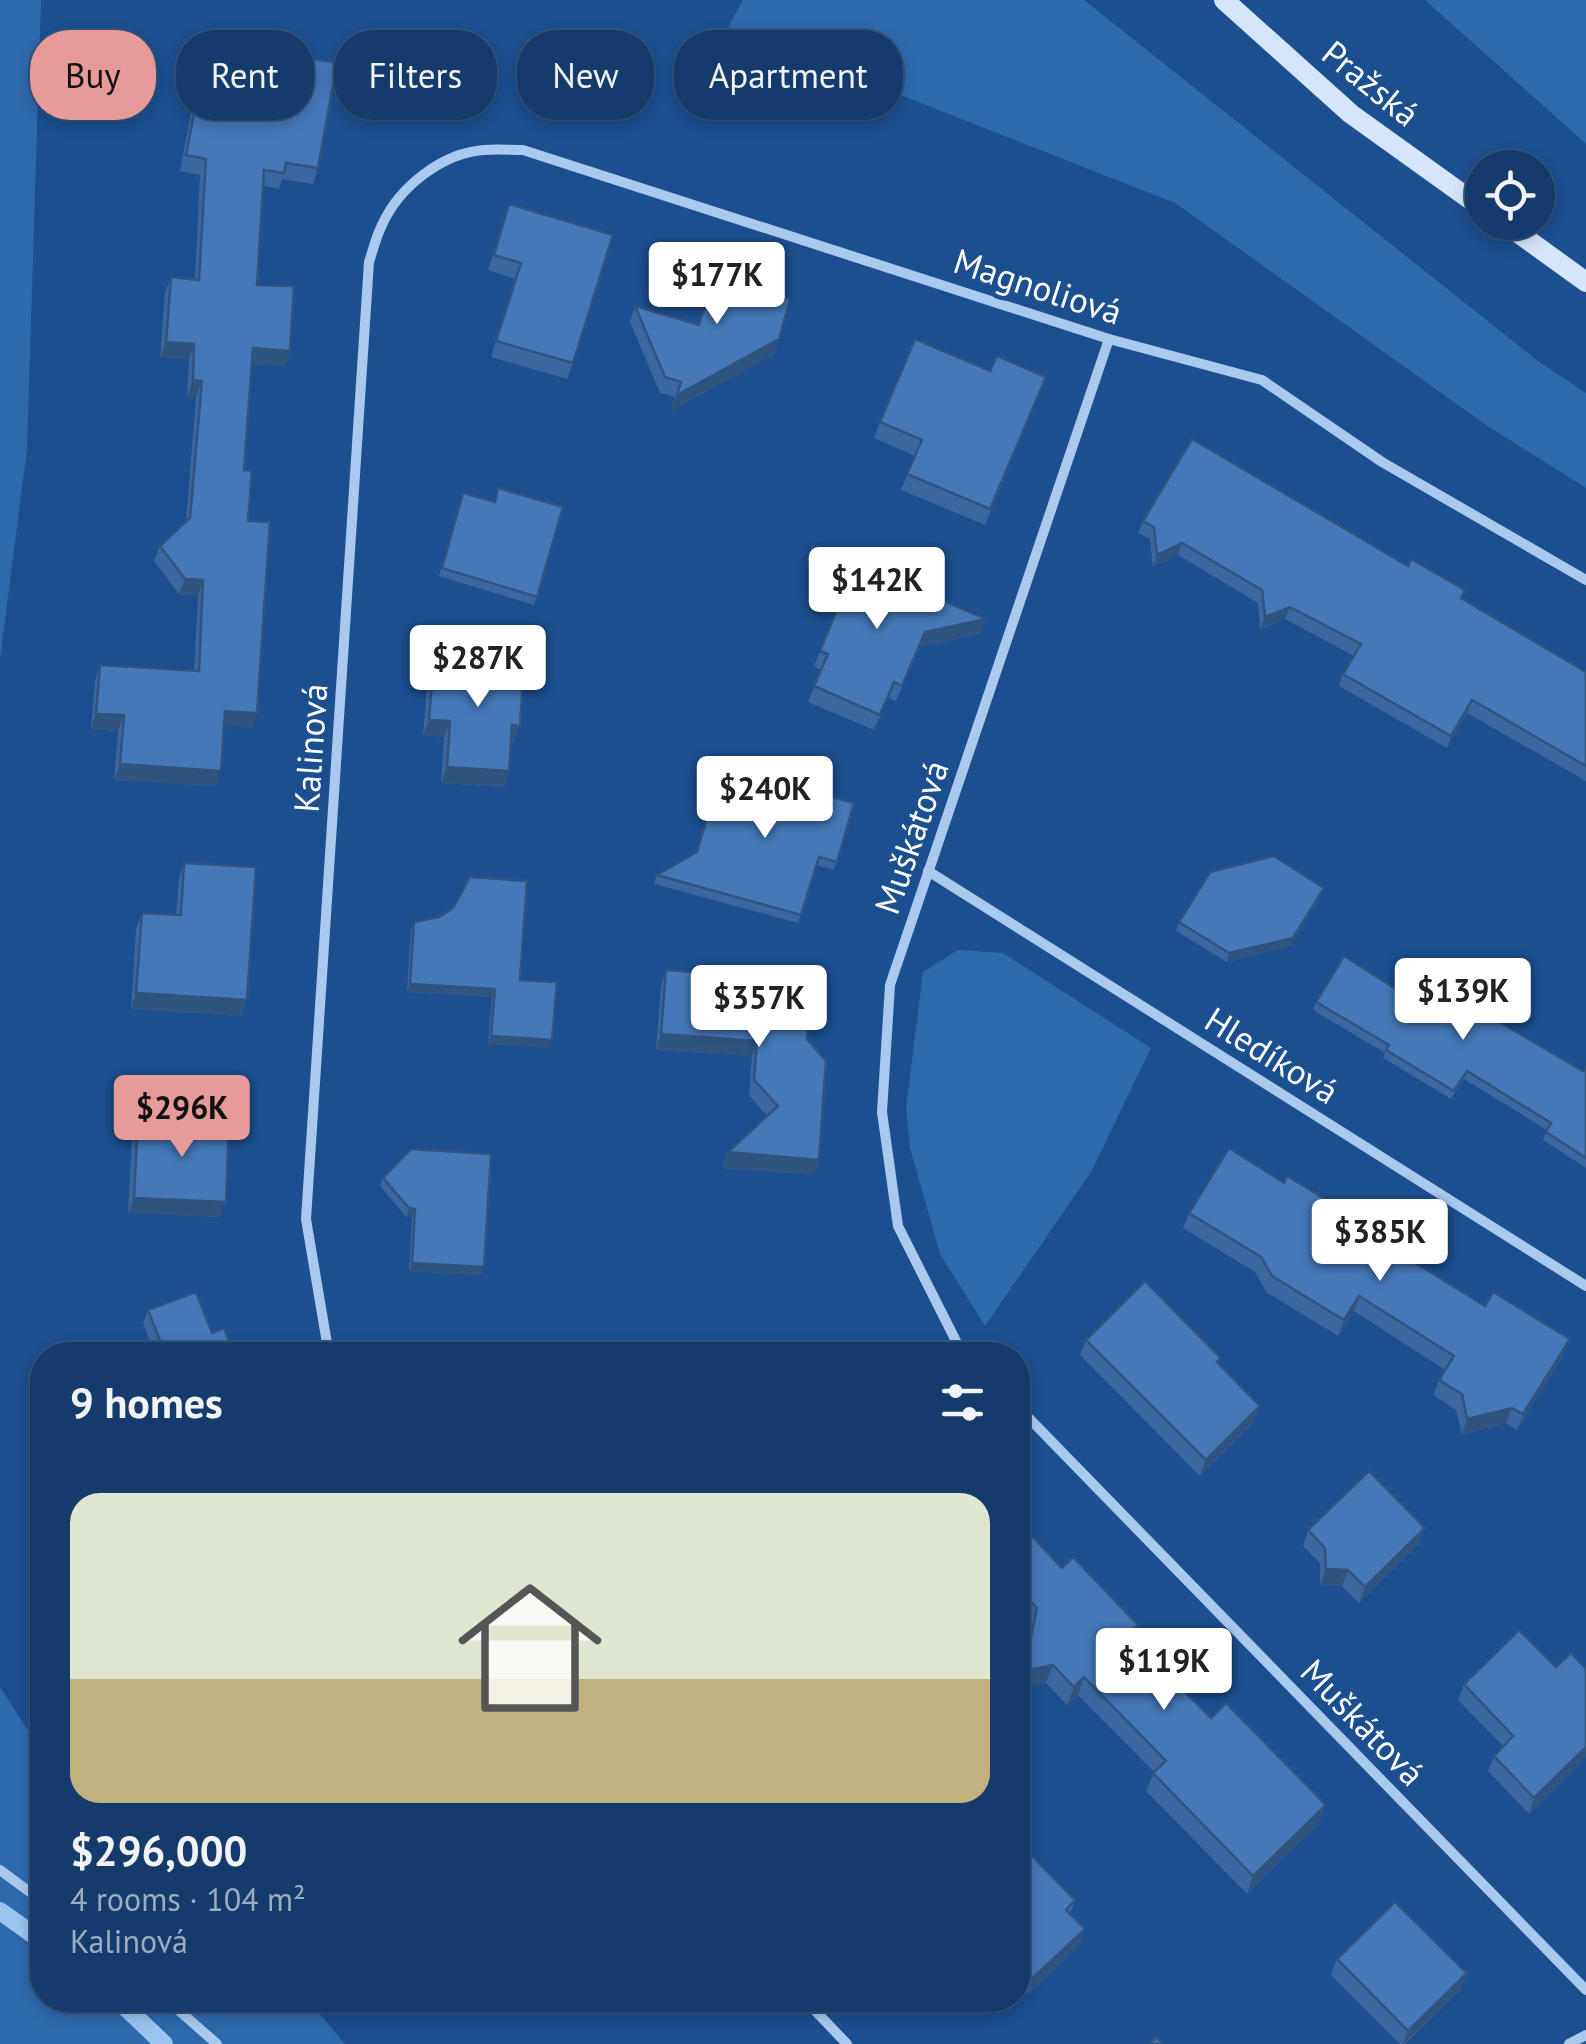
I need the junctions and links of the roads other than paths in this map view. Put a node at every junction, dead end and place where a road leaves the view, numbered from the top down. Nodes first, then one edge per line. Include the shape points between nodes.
1 (1224, 0) edge
2 (436, 166) joint
3 (1465, 196) edge
4 (1527, 240) edge
5 (1586, 282) edge
6 (1110, 339) junction
7 (1586, 580) edge
8 (928, 872) junction
9 (1586, 1286) edge
10 (327, 1342) edge
11 (956, 1342) edge
12 (1030, 1419) edge
13 (0, 1870) edge
14 (30, 1892) edge
15 (1586, 1990) edge
16 (181, 2012) edge
17 (816, 2012) edge
18 (1586, 2035) edge
19 (217, 2044) edge
20 (847, 2044) edge
21 (1569, 2044) edge

1 - 3 main road, Pražská via 1351,114
2 - 6 street, Magnoliová via 482,150 524,150
2 - 10 street, Kalinová via 400,197 382,224 370,262 306,1219
4 - 5 main road
6 - 7 street, Magnoliová via 1262,380 1382,462
6 - 8 street, Muškátová
8 - 9 street, Hledíková
8 - 11 street, Muškátová via 890,985 882,1112 898,1226
12 - 15 street, Muškátová
13 - 14 street
16 - 19 street
17 - 20 street
18 - 21 street

